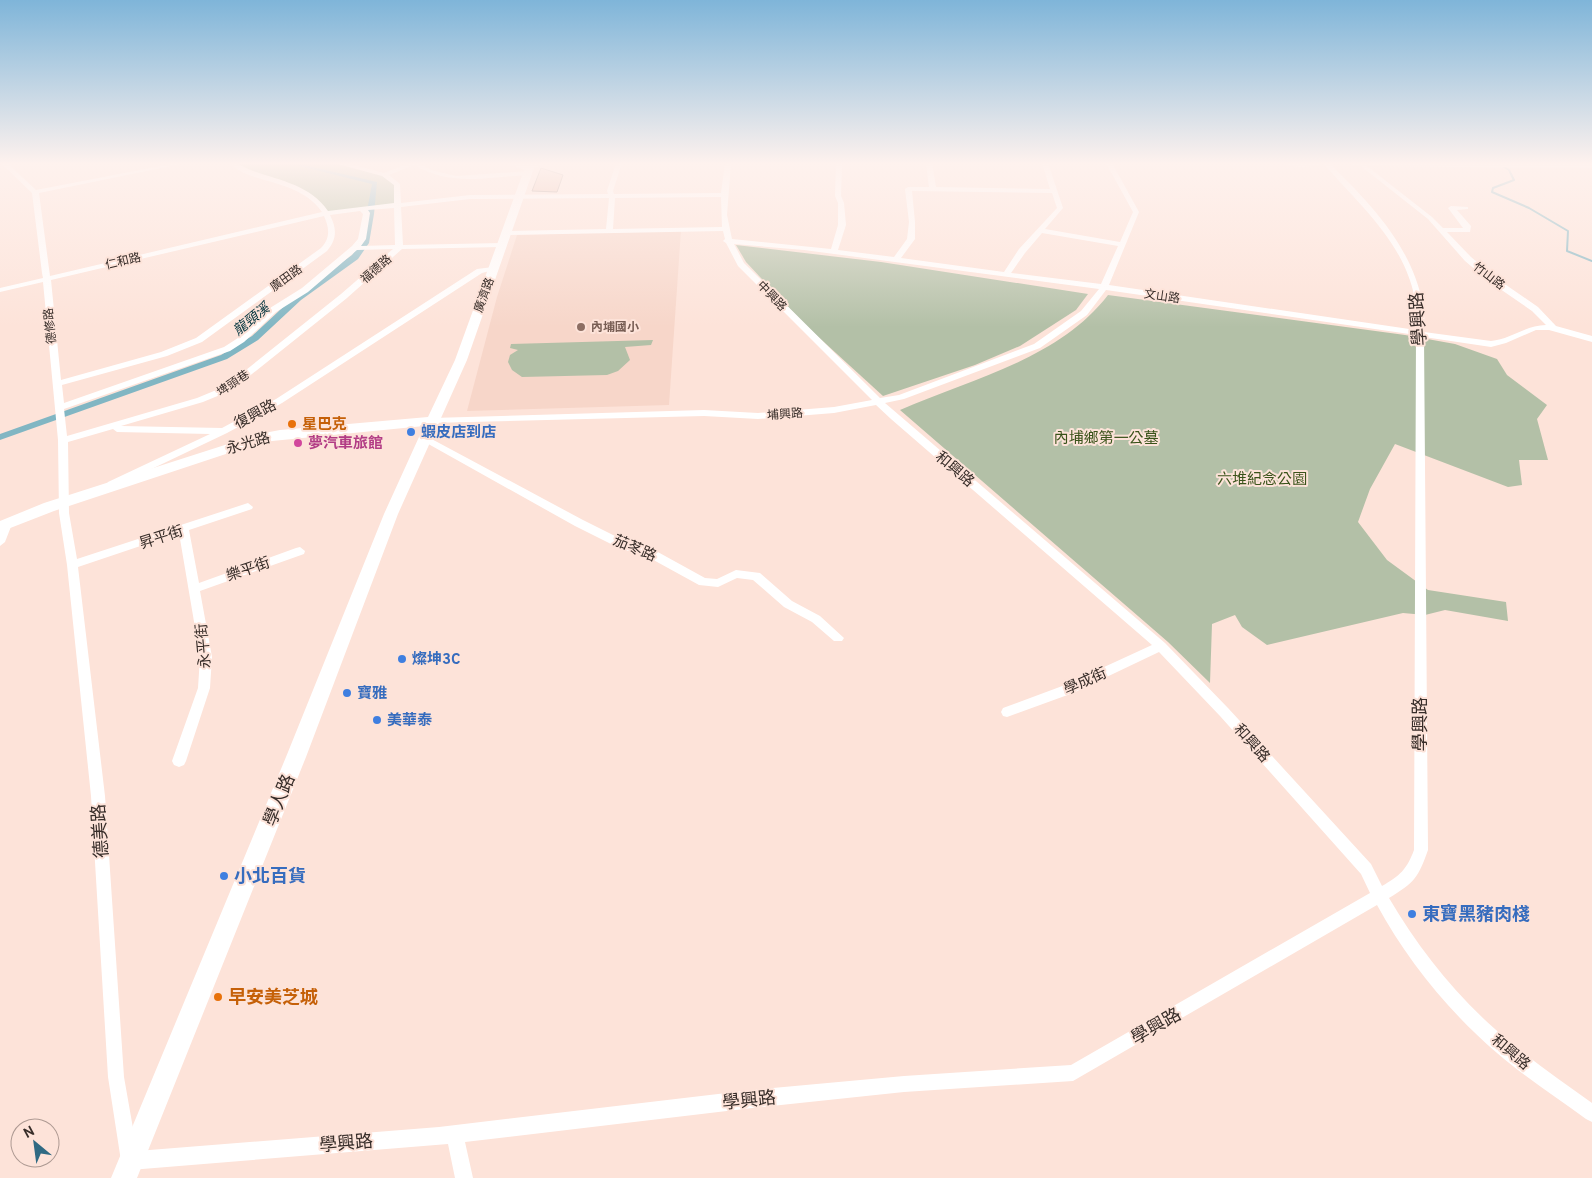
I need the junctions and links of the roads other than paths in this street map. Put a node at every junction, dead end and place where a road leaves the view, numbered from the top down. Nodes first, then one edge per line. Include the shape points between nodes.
1 (38, 218) edge
2 (306, 218) edge
3 (329, 218) edge
4 (366, 218) edge
5 (398, 218) edge
6 (512, 218) edge
7 (610, 218) edge
8 (724, 218) edge
9 (842, 218) edge
10 (912, 218) edge
11 (1051, 218) edge
12 (1133, 218) edge
13 (1378, 218) edge
14 (1430, 218) edge
15 (1460, 218) edge
16 (724, 228) junction
17 (609, 230) junction
18 (1040, 230) junction
19 (1441, 230) junction
20 (504, 239) junction
21 (727, 241) junction
22 (1121, 244) junction
23 (358, 248) dead end
24 (399, 248) junction
25 (834, 253) junction
26 (895, 260) junction
27 (493, 269) junction
28 (1006, 274) junction
29 (46, 279) junction
30 (1104, 287) junction
31 (352, 289) joint
32 (0, 290) edge
33 (1553, 327) junction
34 (1421, 333) junction
35 (1592, 339) edge
36 (57, 384) junction
37 (878, 403) junction
38 (59, 410) junction
39 (105, 428) junction
40 (429, 430) junction
41 (224, 431) junction
42 (63, 440) junction
43 (99, 491) junction
44 (63, 502) junction
45 (248, 507) dead end
46 (3, 526) edge
47 (184, 529) junction
48 (0, 542) edge
49 (300, 551) dead end
50 (72, 565) junction
51 (196, 588) junction
52 (838, 638) dead end
53 (1161, 646) junction
54 (1007, 712) dead end
55 (179, 761) dead end
56 (1379, 897) junction
57 (1592, 1113) edge
58 (455, 1134) junction
59 (127, 1170) edge
60 (464, 1178) edge

1 - 29 street, 德修路
2 - 29 street, 仁和路
3 - 36 street, 廣田路 via 332,242 199,340 164,354
4 - 38 street via 362,239 355,248 227,349
5 - 24 street
6 - 20 main road, 廣濟路
7 - 17 street
8 - 16 street, 中興路
9 - 25 street
10 - 26 street via 912,239
11 - 18 street
12 - 22 street, 埔興路
13 - 34 street, 學興路 via 1417,288
14 - 19 street, 竹山路
15 - 19 street via 1467,230
16 - 17 street, 福德路
16 - 21 street, 中興路
17 - 20 street, 福德路
18 - 22 street
18 - 28 street
19 - 33 street, 竹山路 via 1468,259 1535,309
20 - 24 street, 福德路
20 - 27 main road, 廣濟路
21 - 25 street, 文山路
21 - 37 street, 中興路 via 741,264
22 - 30 street, 埔興路
23 - 24 street, 福德路
24 - 31 street, 福德路
25 - 26 street, 文山路
26 - 28 street, 文山路
27 - 40 main road, 廣濟路 via 461,360
27 - 41 street, 復興路 via 480,271 279,401
28 - 30 street, 文山路
29 - 32 street, 仁和路
29 - 36 street, 德修路
30 - 34 street, 文山路
30 - 37 street, 埔興路 via 1084,313 1037,346 984,368
31 - 39 street, 埤頭巷 via 229,388 200,400
33 - 34 street, 文山路 via 1534,328 1503,343
33 - 35 street, 文山路
34 - 56 street, 學興路 via 1421,850 1413,871
36 - 38 street, 德修路
37 - 40 street, 埔興路 via 758,416 685,413
37 - 53 street, 和興路
38 - 42 street, 德修路
39 - 41 street
39 - 42 street, 埤頭巷
40 - 43 main road, 永光路 via 280,434
40 - 52 street, 茄苳路 via 579,523 623,545 652,554 704,582 718,583 736,574 756,576 788,604 816,619
40 - 59 main road, 學人路 via 391,514 296,757
41 - 43 street, 復興路
42 - 44 street, 德修路
43 - 44 main road, 復興路
44 - 46 main road, 復興路
44 - 50 street, 德美路
45 - 47 street, 昇平街
46 - 48 street
47 - 50 street, 昇平街
47 - 51 street, 永平街
49 - 51 street, 樂平街
50 - 59 street, 德美路 via 98,796 116,1077
51 - 55 street, 永平街 via 206,657 204,688
53 - 54 street, 學成街 via 1069,689
53 - 56 street, 和興路 via 1366,869
56 - 57 street, 和興路 via 1434,975 1475,1022
56 - 58 street, 學興路 via 1073,1073 904,1084
58 - 59 street, 學興路
58 - 60 street

